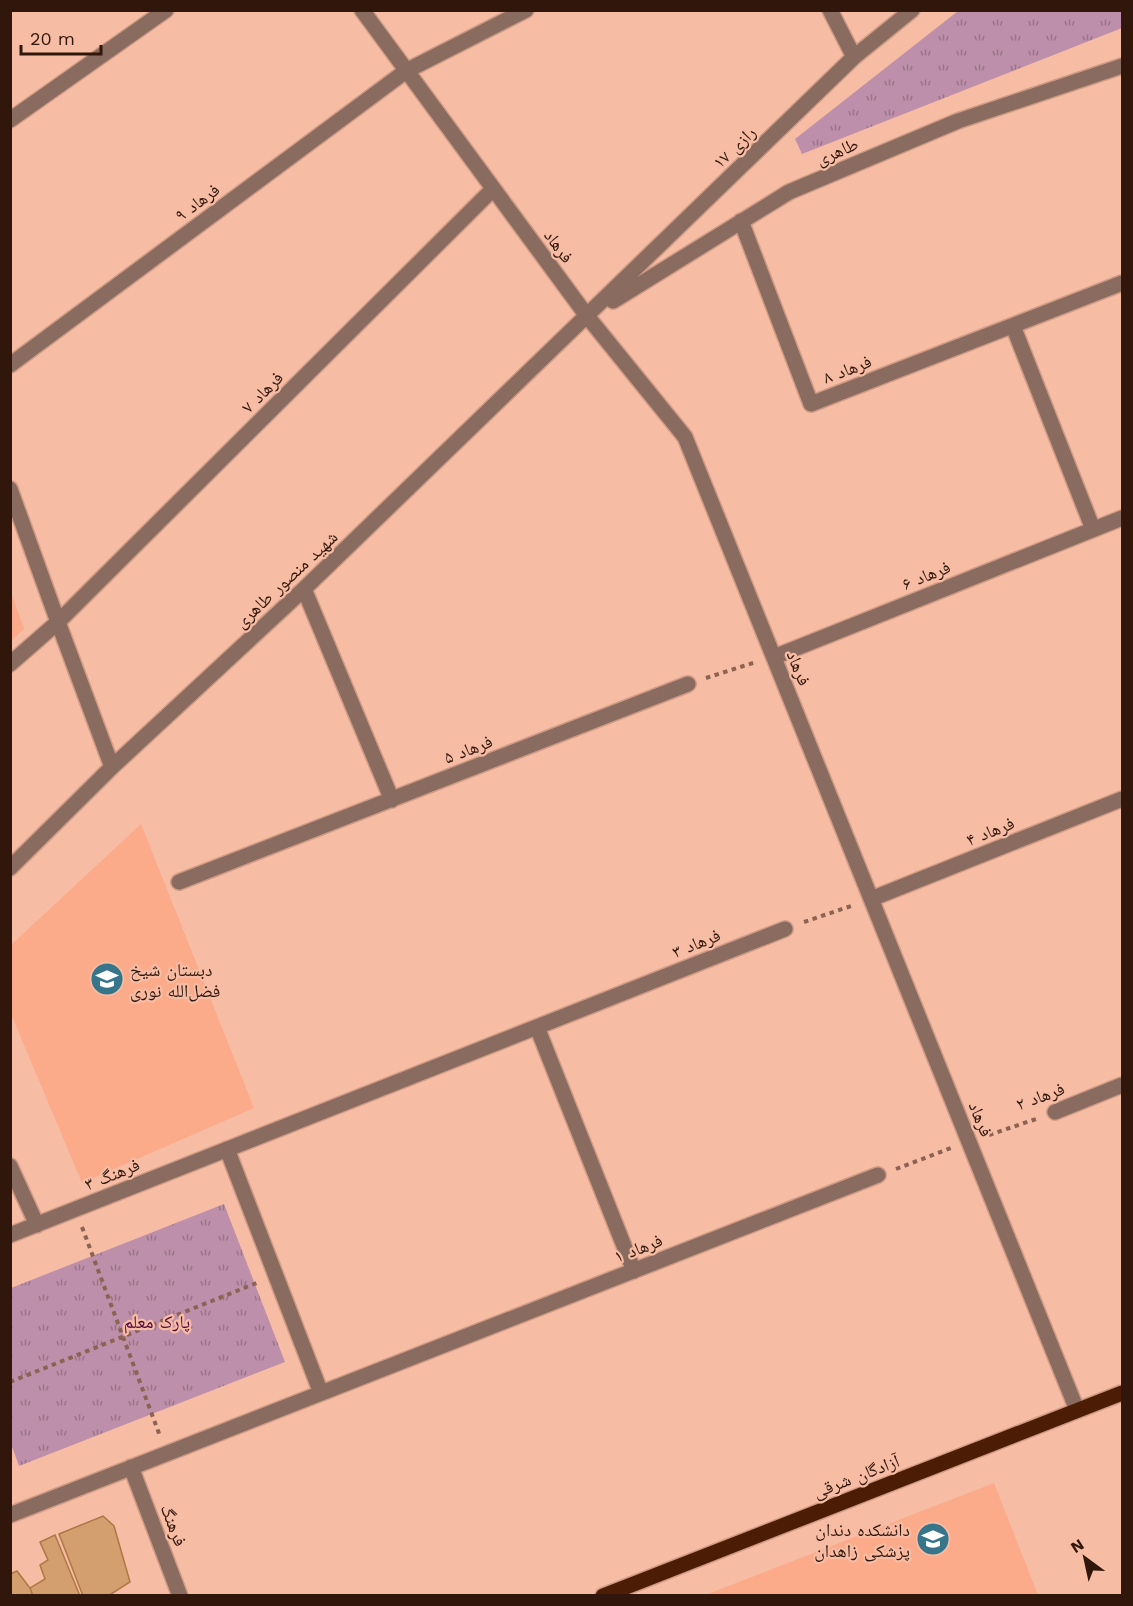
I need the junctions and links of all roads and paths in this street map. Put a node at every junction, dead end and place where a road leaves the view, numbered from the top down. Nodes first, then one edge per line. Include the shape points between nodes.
1 (166, 10) edge
2 (362, 10) edge
3 (526, 10) edge
4 (830, 10) edge
5 (912, 10) edge
6 (854, 57) junction
7 (1122, 66) edge
8 (406, 71) junction
9 (10, 120) edge
10 (493, 189) junction
11 (741, 221) junction
12 (1122, 283) edge
13 (587, 316) junction
14 (1013, 326) junction
15 (10, 365) edge
16 (10, 489) edge
17 (1122, 518) edge
18 (1093, 530) junction
19 (304, 589) junction
20 (58, 622) junction
21 (774, 657) junction
22 (10, 664) edge
23 (688, 684) joint
24 (112, 767) junction
25 (1122, 799) edge
26 (392, 800) junction
27 (10, 868) edge
28 (179, 882) dead end
29 (872, 899) junction
30 (785, 929) joint
31 (537, 1027) junction
32 (1122, 1085) edge
33 (1055, 1112) joint
34 (969, 1141) junction
35 (227, 1149) junction
36 (10, 1166) edge
37 (878, 1175) joint
38 (75, 1210) junction
39 (37, 1225) junction
40 (10, 1235) edge
41 (634, 1271) junction
42 (276, 1275) junction
43 (123, 1336) junction
44 (10, 1382) edge
45 (1122, 1392) edge
46 (321, 1393) junction
47 (1077, 1410) junction
48 (167, 1454) junction
49 (131, 1467) junction
50 (10, 1515) edge
51 (180, 1596) edge
52 (603, 1596) edge

1 - 9 street
2 - 8 street, فرهاد
3 - 8 street, فرهاد ۹
4 - 6 street
5 - 6 street, رازی ۱۷
6 - 13 street, رازی ۱۷
7 - 11 street, طاهری via 958,121 789,192
8 - 10 street, فرهاد
8 - 15 street, فرهاد ۹
10 - 13 street, فرهاد
10 - 20 street, فرهاد ۷
11 - 13 street, طاهری
11 - 14 street, فرهاد ۸ via 811,404
12 - 14 street
13 - 19 street, شهید منصور طاهری
13 - 21 street, فرهاد via 685,437
14 - 18 street
16 - 20 street
17 - 18 street, فرهاد ۶
18 - 21 street, فرهاد ۶
19 - 24 street, شهید منصور طاهری
19 - 26 street
20 - 22 street, فرهاد ۷
20 - 24 street
21 - 23 path
21 - 29 street, فرهاد
23 - 26 street, فرهاد ۵
24 - 27 street, شهید منصور طاهری
25 - 29 street, فرهاد ۴
26 - 28 street, فرهاد ۵
29 - 30 path
29 - 34 street, فرهاد
30 - 31 street, فرهاد ۳
31 - 35 street, فرهاد ۳
31 - 41 street
32 - 33 street, فرهاد ۲
33 - 34 path, فرهاد ۲
34 - 37 path
34 - 47 street, فرهاد
35 - 38 street, فرهنگ ۳
35 - 42 street
36 - 39 street
37 - 41 street, فرهاد ۱
38 - 39 street, فرهنگ ۳
38 - 43 path
39 - 40 street, فرهنگ ۳
41 - 46 street, فرهاد ۱
42 - 43 path
42 - 46 street
43 - 44 path
43 - 48 path
45 - 47 main road, آزادگان شرقی
46 - 48 street, فرهاد ۱
47 - 52 main road, آزادگان شرقی
48 - 49 street, فرهاد ۱
49 - 50 street, فرهاد ۱
49 - 51 street, فرهنگ

